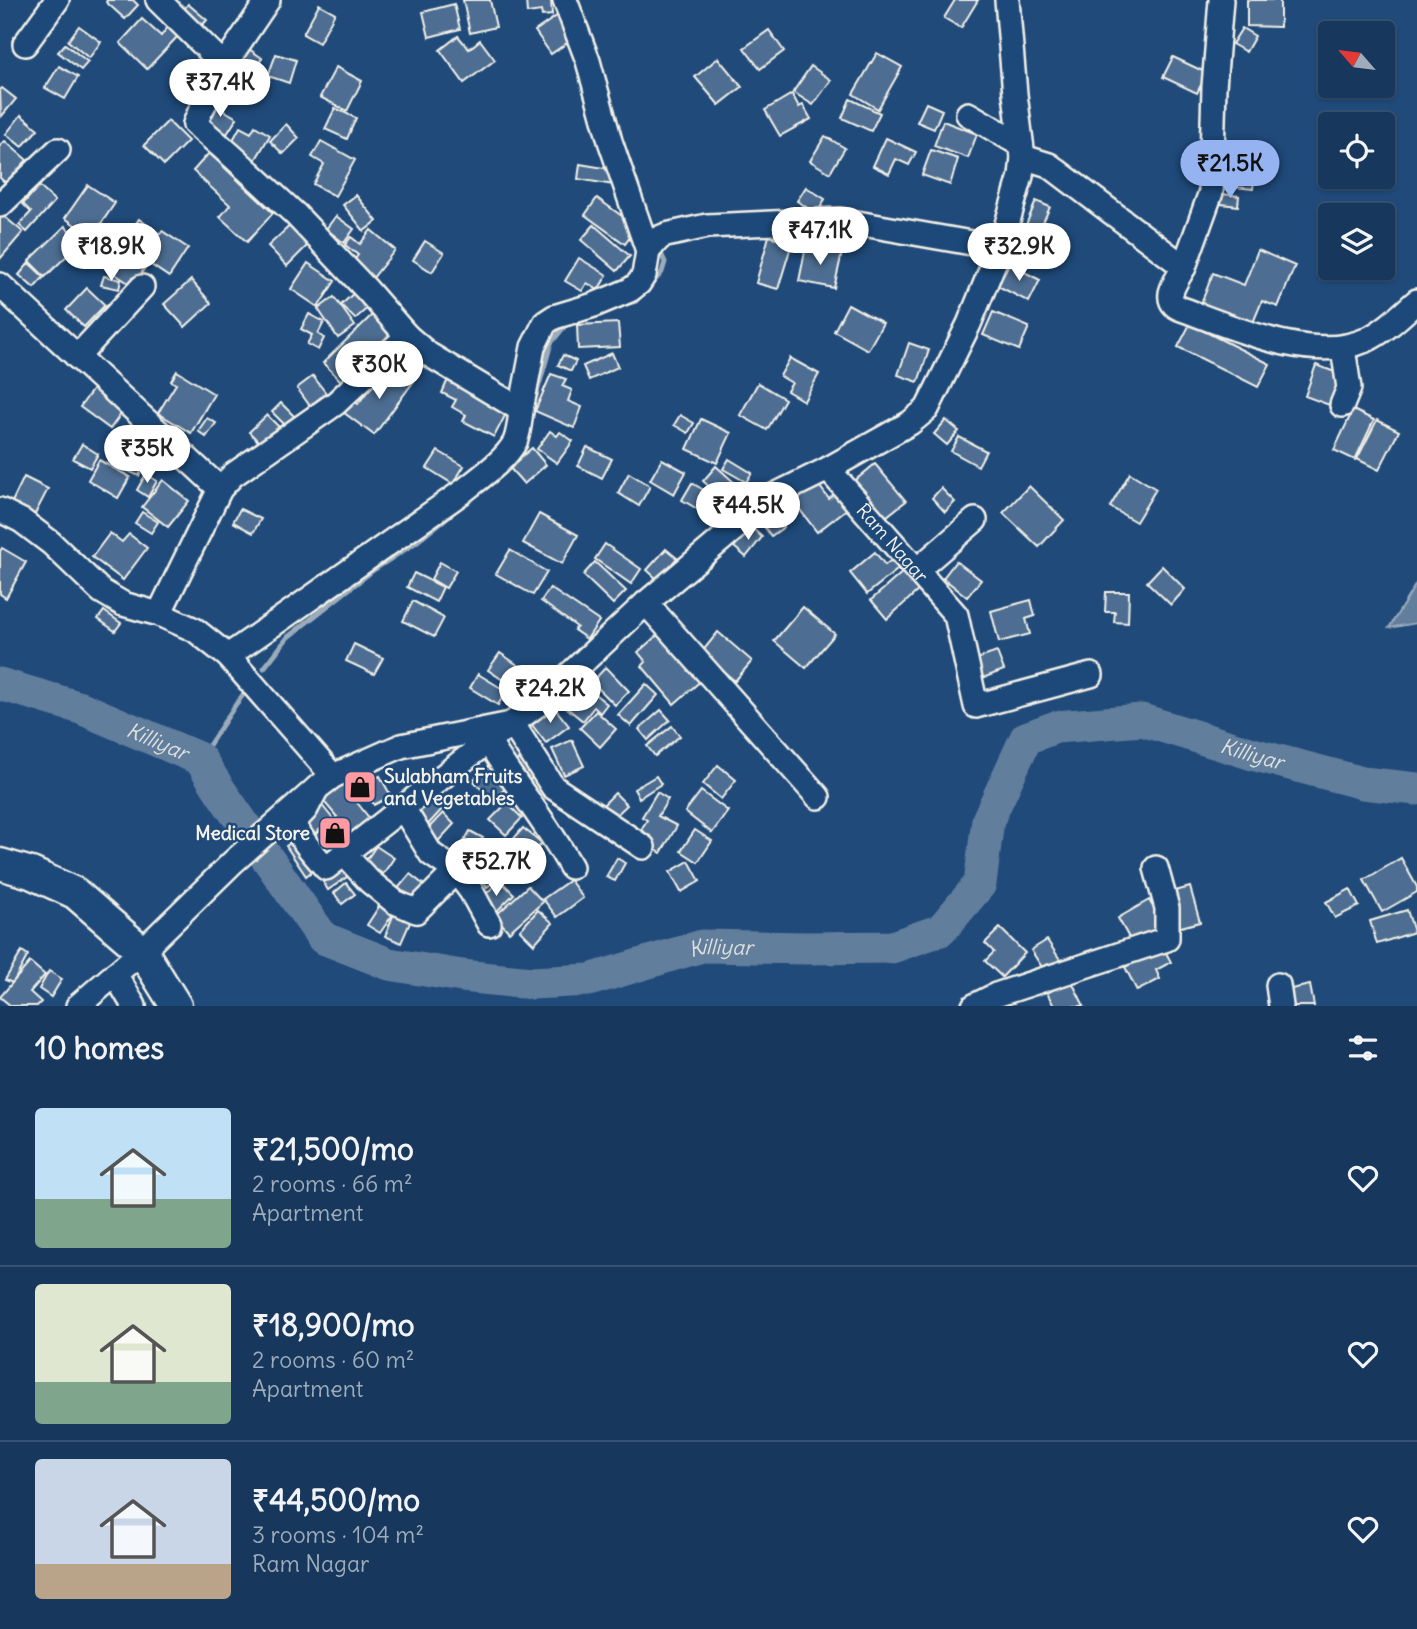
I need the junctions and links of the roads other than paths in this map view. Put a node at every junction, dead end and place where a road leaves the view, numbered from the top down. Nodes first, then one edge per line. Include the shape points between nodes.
1 (57, 0) edge
2 (158, 0) edge
3 (268, 0) edge
4 (565, 0) edge
5 (1007, 0) edge
6 (1221, 0) edge
7 (25, 44) dead end
8 (224, 65) junction
9 (968, 114) dead end
10 (58, 150) dead end
11 (1022, 151) junction
12 (0, 205) edge
13 (653, 245) junction
14 (1000, 248) junction
15 (1184, 267) junction
16 (0, 285) edge
17 (142, 287) dead end
18 (1417, 301) edge
19 (407, 336) junction
20 (1343, 348) junction
21 (77, 357) junction
22 (1342, 405) dead end
23 (521, 410) junction
24 (828, 469) junction
25 (220, 489) junction
26 (0, 510) edge
27 (975, 520) dead end
28 (917, 570) junction
29 (646, 603) junction
30 (159, 614) junction
31 (235, 665) junction
32 (1091, 676) dead end
33 (512, 723) junction
34 (488, 741) junction
35 (325, 782) junction
36 (818, 797) dead end
37 (403, 808) junction
38 (643, 847) dead end
39 (344, 854) junction
40 (0, 864) edge
41 (571, 867) dead end
42 (1156, 868) dead end
43 (456, 871) junction
44 (489, 924) dead end
45 (142, 951) junction
46 (115, 974) junction
47 (1022, 997) edge
48 (78, 1006) edge
49 (134, 1006) edge
50 (176, 1006) edge
51 (197, 1006) edge
52 (974, 1006) edge

1 - 7 street
2 - 8 street
3 - 8 street
4 - 13 street via 610,141
5 - 11 street
6 - 15 street via 1211,192
8 - 19 street via 195,124 295,214
9 - 11 street
10 - 12 street
11 - 14 street via 1021,176
11 - 15 street via 1049,165
13 - 14 street via 675,233 707,226 840,220
13 - 23 street via 644,275 630,290 545,323 533,347
14 - 24 street via 928,409
15 - 20 street via 1170,292 1174,305 1294,346
16 - 21 street
17 - 21 street
18 - 20 street via 1367,339
19 - 23 street via 428,354
19 - 25 street via 336,403 233,475
20 - 22 street via 1349,388
21 - 25 street
23 - 31 street via 514,444 492,467
24 - 28 street, Ram Nagar
24 - 29 street via 773,496
25 - 30 street
26 - 30 street via 22,520 51,543 101,591 123,604
27 - 28 street
28 - 32 street, Ram Nagar via 956,615 976,706
29 - 33 street
29 - 36 street
30 - 31 street via 195,631
31 - 35 street
33 - 34 street
33 - 35 street via 401,746
33 - 38 street via 553,787
34 - 37 street
34 - 41 street
35 - 39 street via 294,822 326,868
35 - 45 street via 233,862
37 - 39 street
37 - 43 street via 431,854
39 - 43 street via 395,902 416,911
40 - 45 main road via 75,893
42 - 47 street via 1167,908 1167,939
43 - 44 street
45 - 46 street
45 - 50 main road
45 - 51 main road via 168,969
46 - 48 street
46 - 49 street
47 - 52 street via 996,995

